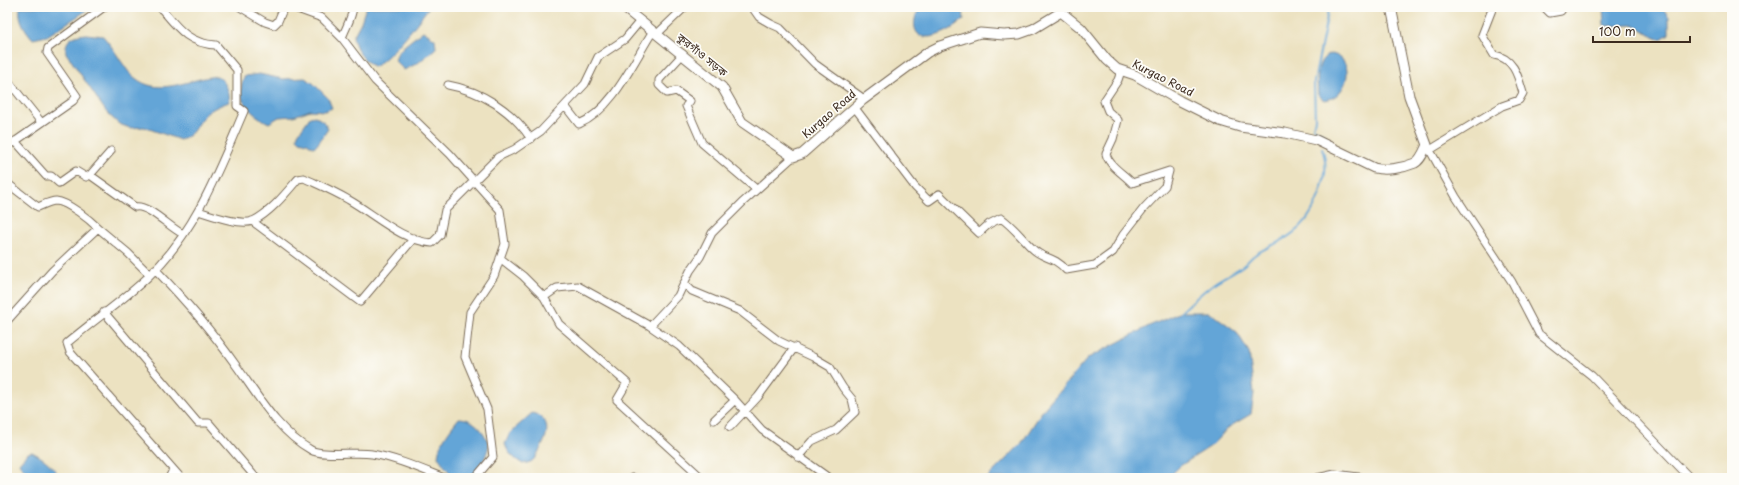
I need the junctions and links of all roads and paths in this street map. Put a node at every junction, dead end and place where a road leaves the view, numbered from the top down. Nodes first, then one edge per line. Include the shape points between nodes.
1 (104, 7) edge
2 (160, 7) edge
3 (240, 7) edge
4 (284, 7) edge
5 (292, 7) edge
6 (353, 7) edge
7 (623, 7) edge
8 (685, 7) edge
9 (752, 7) edge
10 (1391, 7) edge
11 (1493, 7) edge
12 (1544, 7) edge
13 (1563, 7) edge
14 (1059, 9) edge
15 (640, 21) junction
16 (655, 33) junction
17 (342, 38) junction
18 (683, 54) junction
19 (1121, 71) junction
20 (7, 75) edge
21 (448, 85) dead end
22 (864, 99) junction
23 (565, 106) junction
24 (855, 108) junction
25 (41, 122) junction
26 (531, 139) junction
27 (15, 141) junction
28 (7, 147) edge
29 (1429, 148) junction
30 (111, 151) dead end
31 (793, 157) junction
32 (90, 175) junction
33 (475, 181) junction
34 (7, 183) edge
35 (756, 189) junction
36 (198, 211) junction
37 (252, 221) junction
38 (98, 228) junction
39 (183, 234) junction
40 (414, 238) junction
41 (500, 258) junction
42 (155, 268) junction
43 (150, 275) junction
44 (684, 283) junction
45 (544, 297) junction
46 (104, 312) junction
47 (7, 321) edge
48 (650, 326) junction
49 (795, 347) junction
50 (735, 400) junction
51 (744, 410) junction
52 (714, 420) dead end
53 (730, 426) dead end
54 (798, 457) junction
55 (173, 470) junction
56 (169, 478) edge
57 (181, 478) edge
58 (256, 478) edge
59 (444, 478) edge
60 (475, 478) edge
61 (702, 478) edge
62 (829, 478) edge
63 (1317, 478) edge
64 (1366, 478) edge
65 (1690, 478) edge

1 - 25 street via 48,48 47,52 77,96
2 - 36 street via 183,34 204,45 216,45 237,70 237,106 244,111 215,181
3 - 4 street via 274,25
5 - 17 street via 322,18
6 - 17 street via 352,16
7 - 15 street, কুরগাঁও সড়ক
8 - 16 street
9 - 22 street via 759,17 780,28 815,64
10 - 29 street via 1409,96
11 - 29 street via 1482,35 1494,56 1504,57 1515,69 1523,94 1519,100 1502,106
12 - 13 street via 1550,12 1561,11
14 - 19 street, Kurgao Road via 1081,28 1107,60
14 - 22 street, Kurgao Road via 1033,29 1019,34 980,33 940,46
15 - 16 street, কুরগাঁও সড়ক
15 - 23 street via 625,39 598,57 585,84
16 - 18 street, কুরগাঁও সড়ক
16 - 23 street via 641,48 618,88 599,112 579,124
17 - 33 street via 375,81
18 - 31 street, কুরগাঁও সড়ক via 722,86 742,122
18 - 35 street via 659,80 659,85 667,93 676,91 690,101 686,106 702,142
19 - 24 street via 1104,101 1108,111 1118,120 1106,154 1108,162 1132,183 1169,171 1165,186 1144,208 1113,252 1095,265 1066,270 1059,261 1036,252 1001,218 979,233 939,194 929,201 915,187
19 - 29 street, Kurgao Road via 1135,75 1220,121 1240,127 1316,140 1378,169 1416,163
20 - 25 street via 9,82
21 - 26 street via 475,92 502,108 515,118
22 - 24 street, Kurgao Road
23 - 26 street
24 - 31 street, Kurgao Road via 802,154
25 - 27 street
26 - 33 street via 498,156
27 - 28 street
27 - 32 street via 46,176 52,176 59,183 76,171 86,177
29 - 65 street via 1456,197 1512,282 1539,334 1592,376
30 - 32 street
31 - 35 street
32 - 39 street via 135,207 151,211
33 - 40 street via 445,210 440,235 432,243
33 - 41 street via 500,210 505,244
34 - 38 street via 38,207 55,201 63,203
35 - 44 street via 712,233
36 - 37 street via 220,218
36 - 39 street
37 - 40 street via 265,212 298,179 304,178 348,199
37 - 40 street via 360,302
38 - 43 street
38 - 47 street via 52,271
39 - 42 street
41 - 45 street via 519,272
41 - 60 street via 494,276 470,312 465,357 487,410 493,457
42 - 43 street
42 - 59 street via 235,363 268,412 313,451 371,454
43 - 46 street
44 - 48 street via 678,296
44 - 49 street via 692,291 740,311 779,341
45 - 48 street via 557,288 578,286
45 - 61 street via 559,324 627,383 617,400
46 - 55 street via 67,343 67,348
46 - 58 street via 186,410 198,423 209,423
48 - 50 street via 679,346
49 - 51 street via 758,397
49 - 54 street via 830,367 852,399 855,412 836,430 812,441
50 - 51 street
50 - 52 street
51 - 53 street
51 - 54 street via 762,430
54 - 62 street
55 - 56 street
55 - 57 street
63 - 64 street via 1335,474

